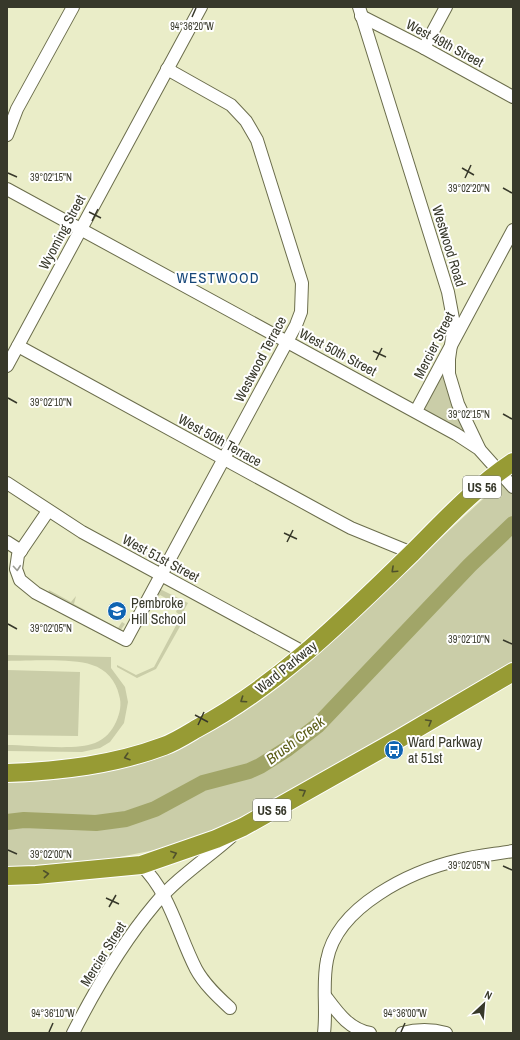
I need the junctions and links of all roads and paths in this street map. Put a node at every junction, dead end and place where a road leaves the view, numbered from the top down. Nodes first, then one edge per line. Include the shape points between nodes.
1 (73, 7) edge
2 (201, 7) edge
3 (446, 7) edge
4 (360, 12) edge
5 (424, 48) junction
6 (167, 69) junction
7 (513, 96) edge
8 (7, 135) edge
9 (7, 189) edge
10 (80, 230) junction
11 (513, 230) edge
12 (287, 342) junction
13 (452, 344) junction
14 (18, 346) junction
15 (7, 366) edge
16 (416, 411) junction
17 (479, 449) junction
18 (224, 459) junction
19 (506, 467) edge
20 (7, 483) edge
21 (513, 487) edge
22 (48, 511) junction
23 (7, 542) edge
24 (21, 551) junction
25 (412, 553) junction
26 (161, 575) junction
27 (305, 653) junction
28 (513, 672) edge
29 (7, 773) edge
30 (243, 827) junction
31 (513, 851) edge
32 (141, 865) junction
33 (7, 876) edge
34 (164, 895) junction
35 (326, 997) junction
36 (230, 1008) dead end
37 (73, 1033) edge
38 (324, 1033) edge
39 (370, 1033) edge
40 (402, 1033) edge
41 (446, 1033) edge

1 - 8 street via 17,109
2 - 6 street, Wyoming Street
3 - 5 street
4 - 5 street, West 49th Street
4 - 13 street, Westwood Road via 448,292 454,324
5 - 7 street, West 49th Street
6 - 10 street, Wyoming Street
6 - 12 street, Westwood Terrace via 231,105 240,113 257,140 302,283 301,312
9 - 10 street, West 50th Street
10 - 12 street, West 50th Street
10 - 14 street, Wyoming Street
11 - 13 street, Mercier Street
12 - 16 street, West 50th Street
12 - 18 street, Westwood Terrace
13 - 16 street, Mercier Street
13 - 17 street, Westwood Road via 449,374 458,404
14 - 15 street, Wyoming Street
14 - 18 street, West 50th Terrace
16 - 17 street, West 50th Street
17 - 19 street, West 50th Street
18 - 25 street, West 50th Terrace via 351,528
18 - 26 street, Westwood Terrace
19 - 21 street, West 50th Street
19 - 25 highway, Ward Parkway / US 56 via 452,513
20 - 22 street, West 51st Street
22 - 24 street
22 - 26 street, West 51st Street
23 - 24 street
24 -> 26 street, Westwood Terrace via 16,568 20,580 26,586 126,640
25 -> 27 highway, Ward Parkway / US 56
26 - 27 street, West 51st Street
27 -> 29 highway, Ward Parkway / US 56 via 269,683 217,718 165,746 110,763 54,772
30 -> 28 highway, US 56
32 -> 30 highway, US 56
30 - 34 street, Mercier Street
31 - 35 street via 459,860 426,870 385,889 361,908 340,930 327,960
33 -> 32 highway, US 56
32 - 34 street via 152,876
34 - 36 street via 197,970 212,991
34 - 37 street, Mercier Street via 129,939
35 - 38 street
35 - 39 street via 340,1016 352,1026
40 - 41 street via 414,1030

